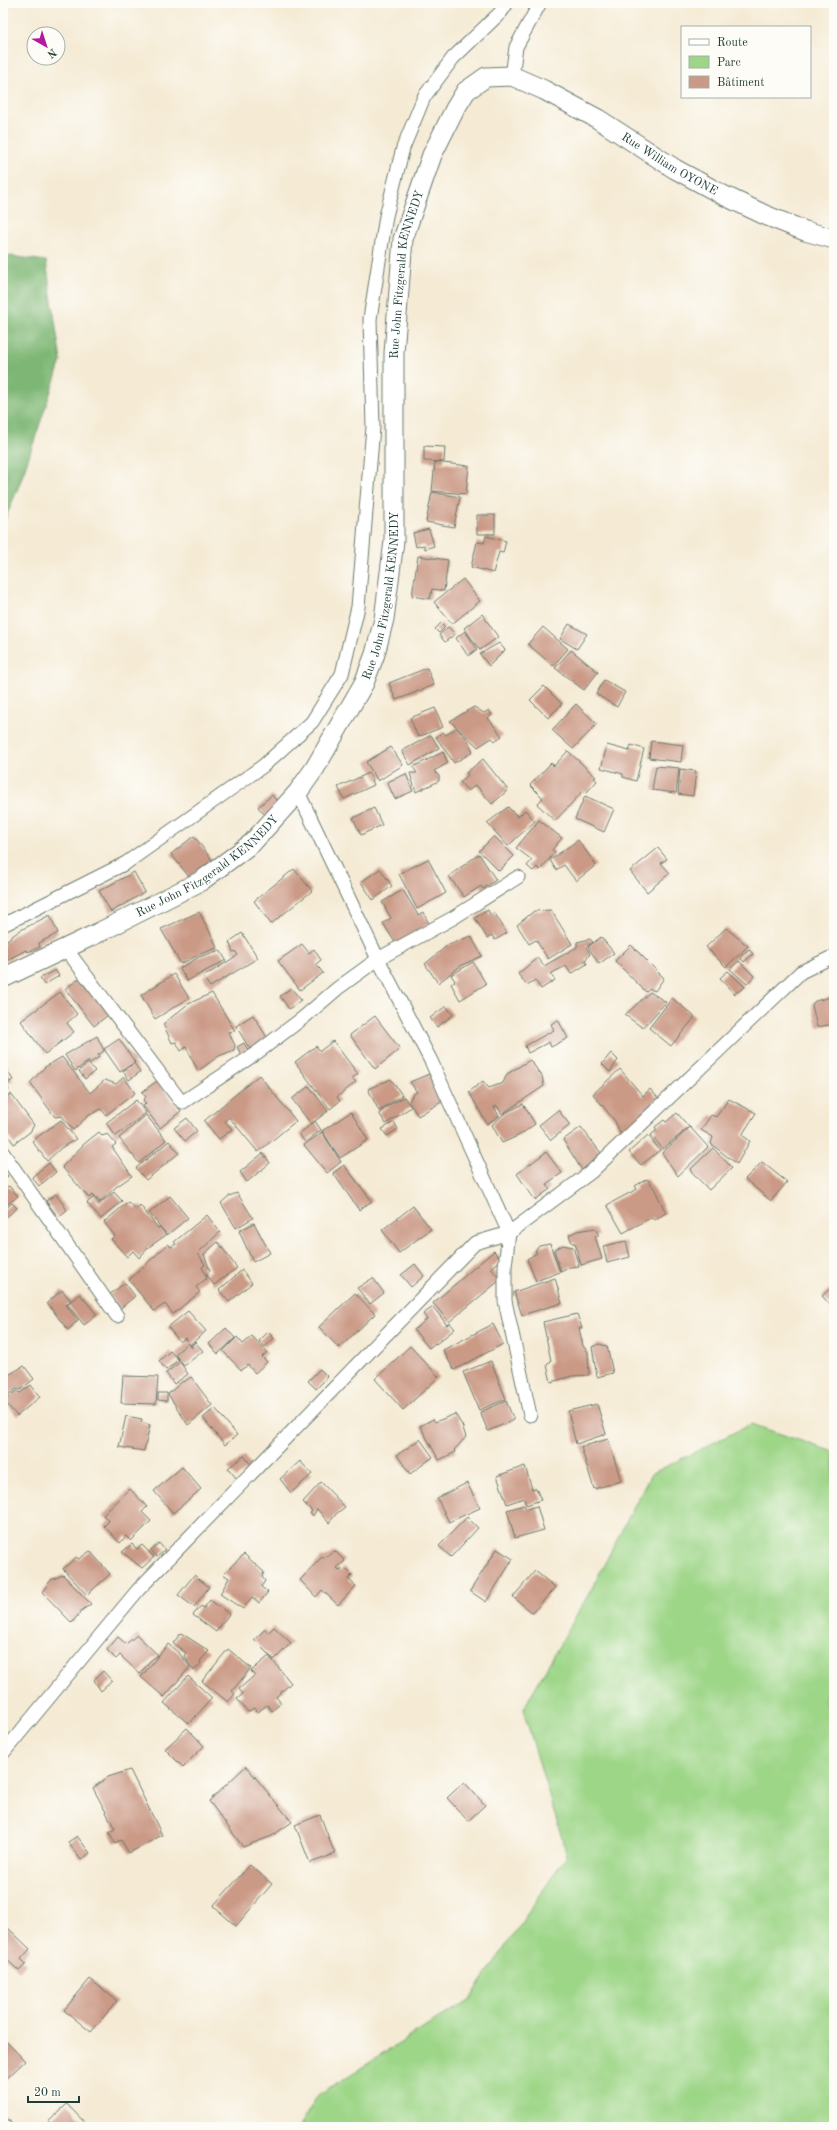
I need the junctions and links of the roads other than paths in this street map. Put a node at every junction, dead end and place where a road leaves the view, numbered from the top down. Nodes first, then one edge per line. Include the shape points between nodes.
1 (507, 3) edge
2 (540, 3) edge
3 (512, 76) junction
4 (834, 239) edge
5 (298, 792) junction
6 (518, 877) dead end
7 (3, 925) edge
8 (66, 949) junction
9 (833, 956) edge
10 (378, 959) junction
11 (3, 978) edge
12 (3, 1153) edge
13 (509, 1233) junction
14 (116, 1316) dead end
15 (530, 1415) dead end
16 (3, 1753) edge
17 (3, 2124) edge
18 (5, 2127) edge

1 - 7 street via 501,12 453,58 424,97 403,148 386,216 370,319 373,427 358,607 342,674 312,722 263,766 126,864
2 - 3 street via 516,47
3 - 4 street, Rue William OYONE via 544,90 610,126 675,169 723,195 805,231
3 - 5 street, Rue John Fitzgerald KENNEDY via 486,77 466,91 432,155 403,239 394,353 394,541 384,619 364,683 315,768
5 - 8 street, Rue John Fitzgerald KENNEDY via 252,843 201,880
5 - 10 street
6 - 10 street via 453,918
8 - 10 street via 183,1102 258,1052
8 - 11 street, Rue John Fitzgerald KENNEDY
9 - 13 street via 802,972 591,1172
10 - 13 street via 431,1061
12 - 14 street
13 - 15 street via 504,1302
13 - 16 street via 475,1243 210,1514 138,1590
17 - 18 street

